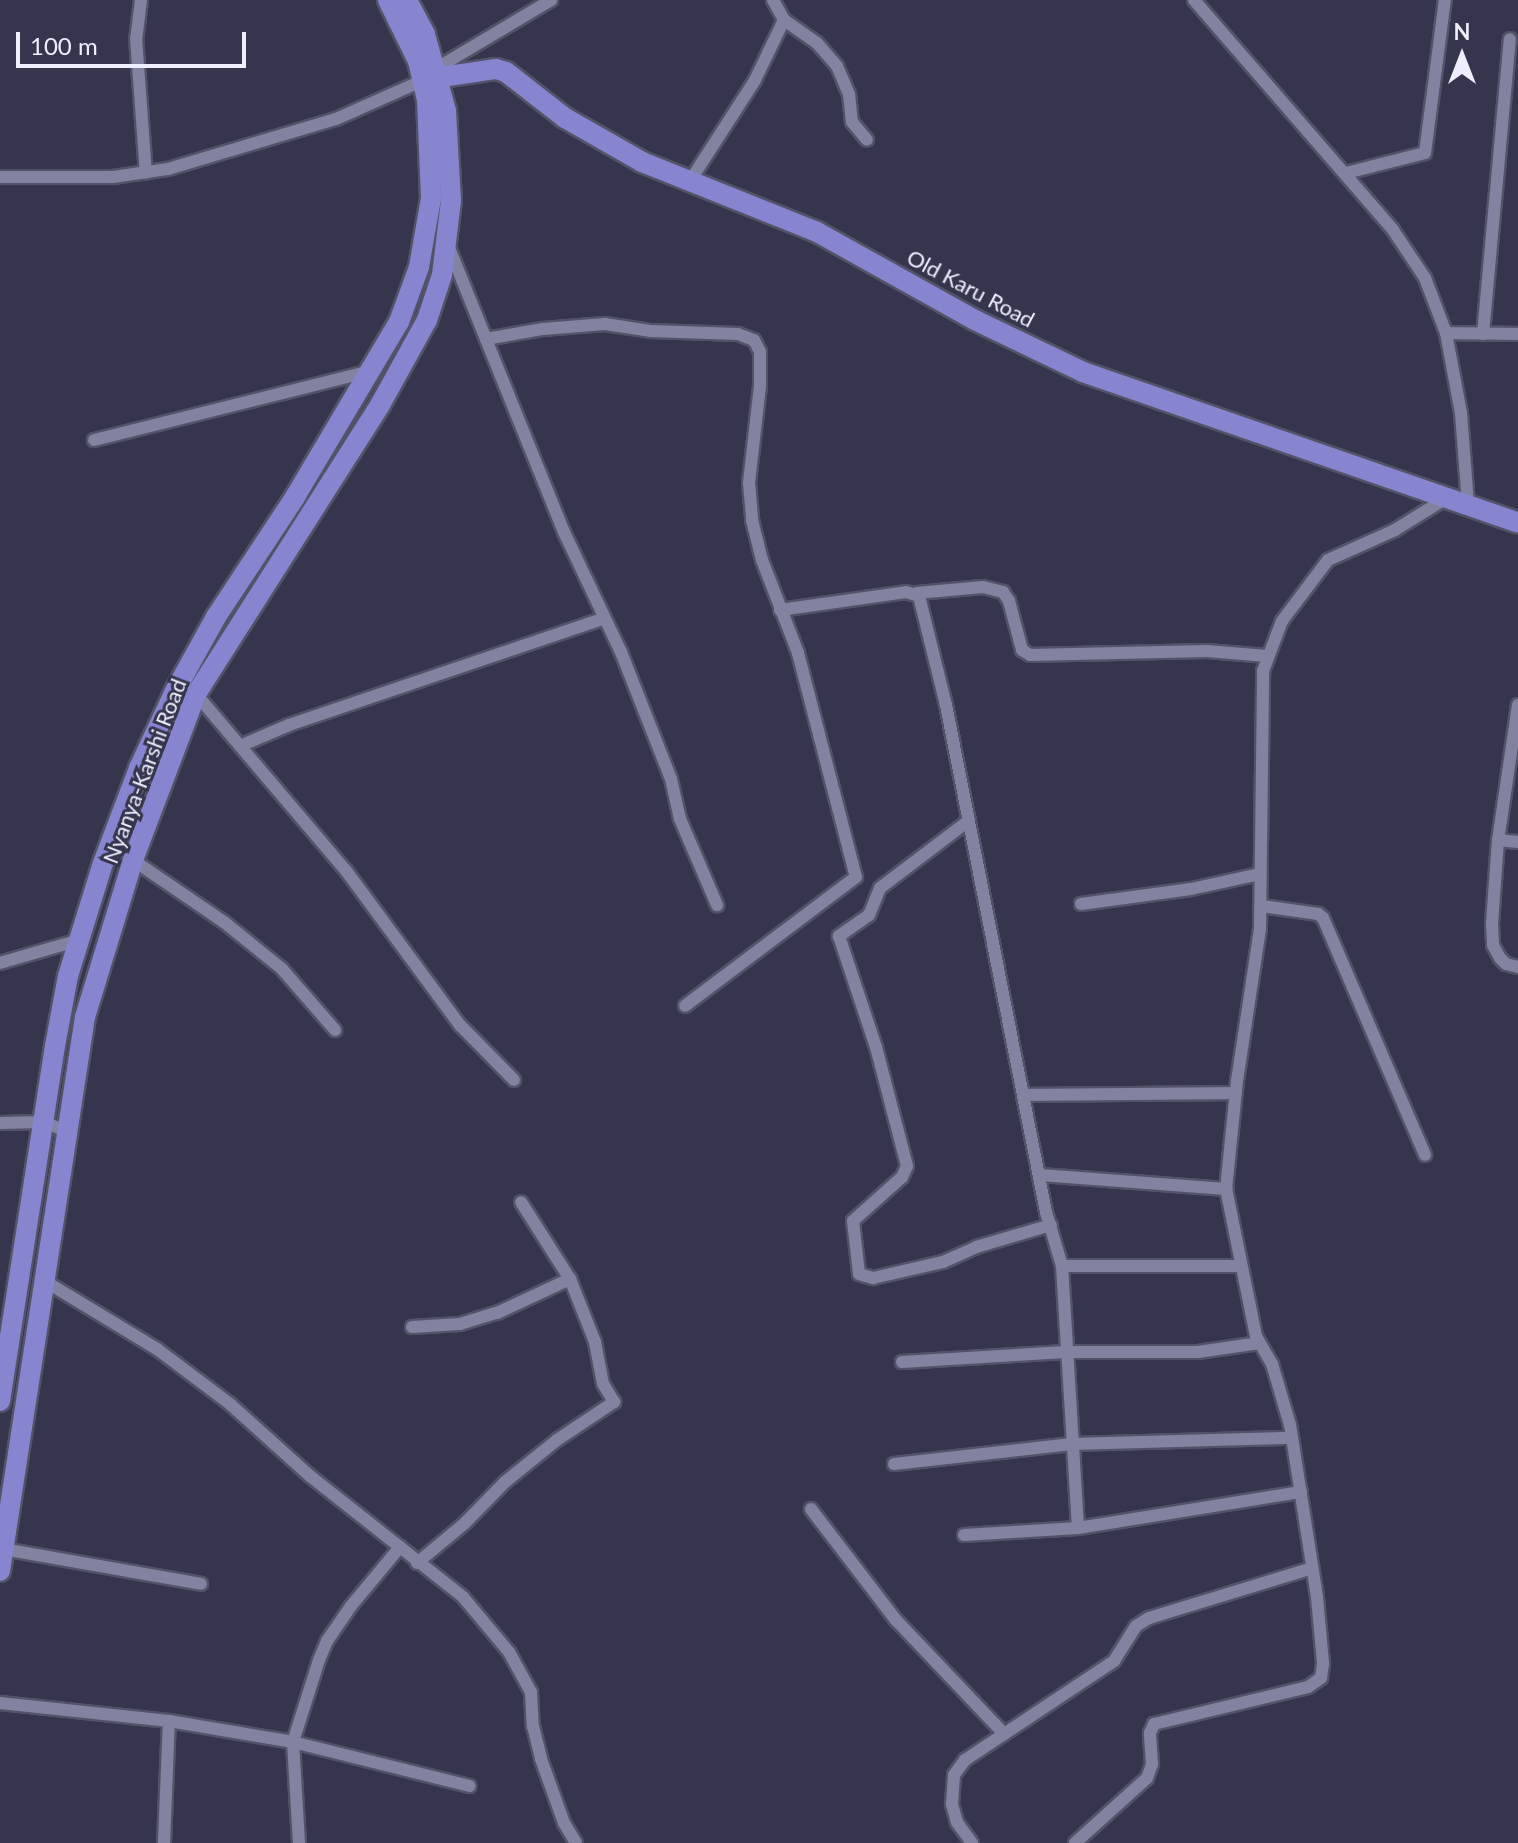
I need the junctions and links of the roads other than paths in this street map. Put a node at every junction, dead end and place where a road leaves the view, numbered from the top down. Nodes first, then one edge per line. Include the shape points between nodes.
1 (141, 0) edge
2 (388, 0) edge
3 (407, 0) edge
4 (551, 0) edge
5 (773, 0) edge
6 (1194, 0) edge
7 (1445, 0) edge
8 (784, 20) junction
9 (1510, 39) dead end
10 (433, 74) junction
11 (867, 140) dead end
12 (146, 173) junction
13 (1346, 173) junction
14 (0, 177) edge
15 (690, 181) junction
16 (447, 243) junction
17 (1446, 333) junction
18 (1483, 334) junction
19 (1518, 334) edge
20 (486, 339) junction
21 (371, 371) junction
22 (94, 440) dead end
23 (1448, 497) junction
24 (1468, 505) junction
25 (1518, 523) edge
26 (917, 593) junction
27 (780, 610) junction
28 (603, 619) junction
29 (1267, 656) junction
30 (196, 694) junction
31 (1518, 705) edge
32 (240, 746) junction
33 (967, 822) junction
34 (1498, 840) junction
35 (1518, 842) edge
36 (133, 860) junction
37 (1260, 874) junction
38 (1081, 904) dead end
39 (717, 905) dead end
40 (1262, 906) junction
41 (79, 940) junction
42 (0, 963) edge
43 (1518, 967) edge
44 (685, 1006) dead end
45 (335, 1030) dead end
46 (514, 1080) dead end
47 (1235, 1093) junction
48 (1025, 1095) junction
49 (43, 1122) junction
50 (0, 1123) edge
51 (66, 1131) junction
52 (1425, 1155) dead end
53 (1040, 1175) junction
54 (1226, 1189) junction
55 (521, 1202) dead end
56 (1051, 1225) junction
57 (1062, 1266) junction
58 (1240, 1266) junction
59 (570, 1279) junction
60 (43, 1280) junction
61 (412, 1327) dead end
62 (1259, 1343) junction
63 (1065, 1352) junction
64 (902, 1362) dead end
65 (0, 1401) edge
66 (1292, 1438) junction
67 (1072, 1444) junction
68 (894, 1464) dead end
69 (1301, 1492) junction
70 (811, 1509) dead end
71 (1078, 1528) junction
72 (964, 1535) dead end
73 (400, 1547) junction
74 (3, 1549) junction
75 (417, 1563) junction
76 (1313, 1568) junction
77 (0, 1571) edge
78 (201, 1584) dead end
79 (0, 1703) edge
80 (169, 1721) junction
81 (1004, 1734) junction
82 (293, 1742) junction
83 (470, 1786) dead end
84 (164, 1843) edge
85 (299, 1843) edge
86 (576, 1843) edge
87 (972, 1843) edge
88 (1075, 1843) edge

1 - 12 street via 136,38
2 - 10 main road, Nyanya-Karshi Road
3 - 10 main road, Nyanya-Karshi Road via 425,34
4 - 10 street
5 - 8 street
6 - 13 street
7 - 13 street via 1425,153
8 - 11 street via 817,43 837,66 849,94 852,122
8 - 15 street via 755,80
9 - 18 street
10 - 12 street via 336,119
10 - 15 main road, Old Karu Road via 506,72 565,118 642,162
10 - 16 main road, Nyanya-Karshi Road via 446,111 451,201
10 - 21 main road, Nyanya-Karshi Road via 427,232 399,322
12 - 14 street via 60,180
13 - 17 street via 1425,278
15 - 23 main road, Old Karu Road via 817,232 975,320 1083,372
16 - 20 street
16 - 30 main road, Nyanya-Karshi Road via 427,320 408,359
17 - 18 street
17 - 24 street via 1461,413
18 - 19 street
20 - 27 street via 605,324 738,334 754,340 760,352 760,386 749,483 752,520
20 - 28 street
21 - 22 street
21 - 41 main road, Nyanya-Karshi Road via 175,691 139,768
23 - 24 main road, Old Karu Road
23 - 29 street via 1395,530 1328,560 1282,621
24 - 25 main road, Old Karu Road
26 - 27 street
26 - 29 street via 983,587 1003,592 1022,650 1030,655 1207,651
26 - 33 street via 946,705
27 - 44 street via 798,653 856,878
28 - 32 street
28 - 39 street via 621,652 671,779 680,819
29 - 37 street
30 - 32 street
30 - 36 main road, Nyanya-Karshi Road
31 - 34 street
32 - 46 street via 347,872 460,1025
33 - 48 street
33 - 56 street via 880,888 869,915 839,936 876,1047 907,1166 902,1177 853,1221 859,1274 873,1278 943,1262
34 - 35 street
34 - 43 street via 1493,945 1506,964
36 - 45 street via 282,969
36 - 51 main road, Nyanya-Karshi Road via 85,1017
37 - 38 street
37 - 40 street
40 - 47 street
40 - 52 street via 1323,918
41 - 42 street
41 - 49 main road, Nyanya-Karshi Road
47 - 48 street
47 - 54 street
48 - 53 street
49 - 50 street
49 - 51 street
49 - 65 main road, Nyanya-Karshi Road
51 - 60 main road, Nyanya-Karshi Road
53 - 54 street
53 - 56 street
54 - 58 street
55 - 59 street
56 - 57 street
57 - 58 street
57 - 63 street
58 - 62 street
59 - 61 street via 497,1313 460,1324
59 - 75 street via 595,1342 603,1384 614,1402 515,1473
60 - 73 street via 157,1349
60 - 74 main road, Nyanya-Karshi Road
62 - 63 street via 1198,1352
62 - 66 street via 1272,1364
63 - 64 street
63 - 67 street
66 - 67 street
66 - 69 street
67 - 68 street
67 - 71 street
69 - 71 street
69 - 76 street
70 - 81 street via 896,1620
71 - 72 street
73 - 75 street
73 - 82 street via 327,1641
74 - 77 main road, Nyanya-Karshi Road
74 - 78 street
75 - 86 street via 463,1597 509,1652 531,1692 541,1759
76 - 81 street via 1149,1618 1136,1626 1114,1661
76 - 88 street via 1321,1678 1308,1687 1154,1724 1147,1778
79 - 80 street
80 - 82 street
80 - 84 street
81 - 87 street via 965,1760 954,1775 952,1804
82 - 83 street
82 - 85 street

